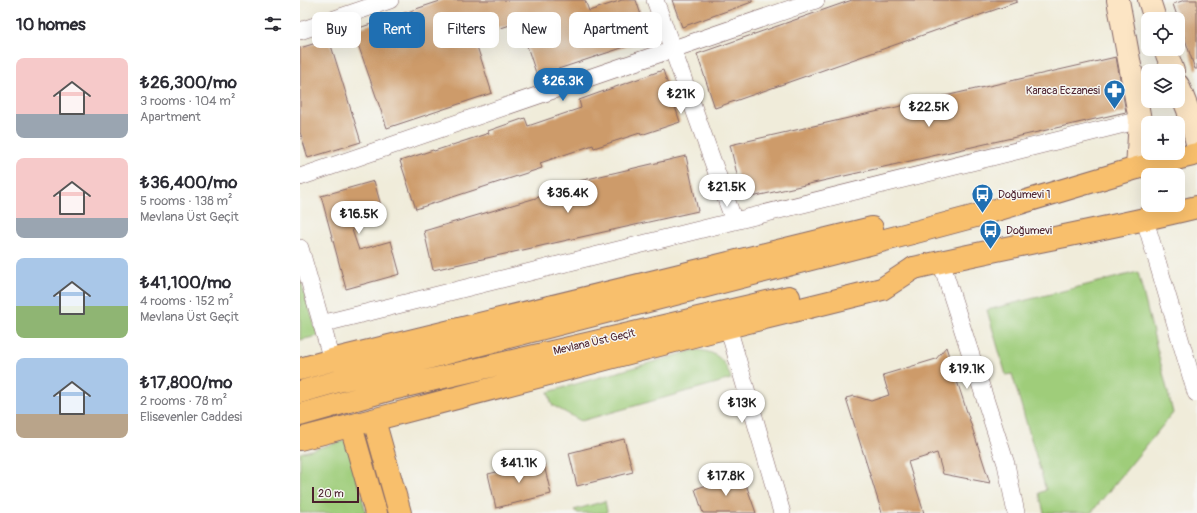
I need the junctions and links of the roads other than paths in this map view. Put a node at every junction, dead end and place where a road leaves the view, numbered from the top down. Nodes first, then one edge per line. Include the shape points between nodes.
1 (390, 0) edge
2 (655, 0) edge
3 (816, 0) edge
4 (1118, 0) edge
5 (1149, 0) edge
6 (1153, 12) edge
7 (300, 31) edge
8 (673, 49) junction
9 (1185, 97) edge
10 (1192, 109) edge
11 (1140, 120) junction
12 (1197, 143) edge
13 (1197, 154) edge
14 (1137, 168) junction
15 (300, 177) edge
16 (1197, 207) edge
17 (1145, 220) junction
18 (734, 221) junction
19 (912, 233) junction
20 (300, 248) edge
21 (941, 262) junction
22 (914, 268) junction
23 (321, 324) junction
24 (728, 327) junction
25 (332, 360) junction
26 (300, 369) edge
27 (300, 392) edge
28 (1196, 393) dead end
29 (300, 415) edge
30 (374, 420) junction
31 (351, 426) junction
32 (300, 439) edge
33 (376, 513) edge
34 (400, 513) edge
35 (782, 513) edge
36 (1016, 513) edge

1 - 7 street
2 - 8 street
3 - 8 street
4 - 11 street
5 - 6 street
8 - 15 street
8 - 18 street
9 - 10 street
10 - 12 street
11 - 14 street
11 - 18 street
13 - 14 main road
14 - 19 main road
16 - 17 main road, Mevlana Üst Geçit
17 - 21 main road, Mevlana Üst Geçit
17 - 28 street
18 - 23 street
19 - 25 main road via 876,227
19 - 27 main road
20 - 23 street
21 - 22 main road, Mevlana Üst Geçit
21 - 36 street via 1006,464
22 - 24 main road via 882,289
22 - 29 main road, Mevlana Üst Geçit via 392,389
23 - 25 street
24 - 30 main road
24 - 35 street
25 - 26 main road
30 - 31 main road
30 - 34 main road
31 - 32 main road
31 - 33 main road

